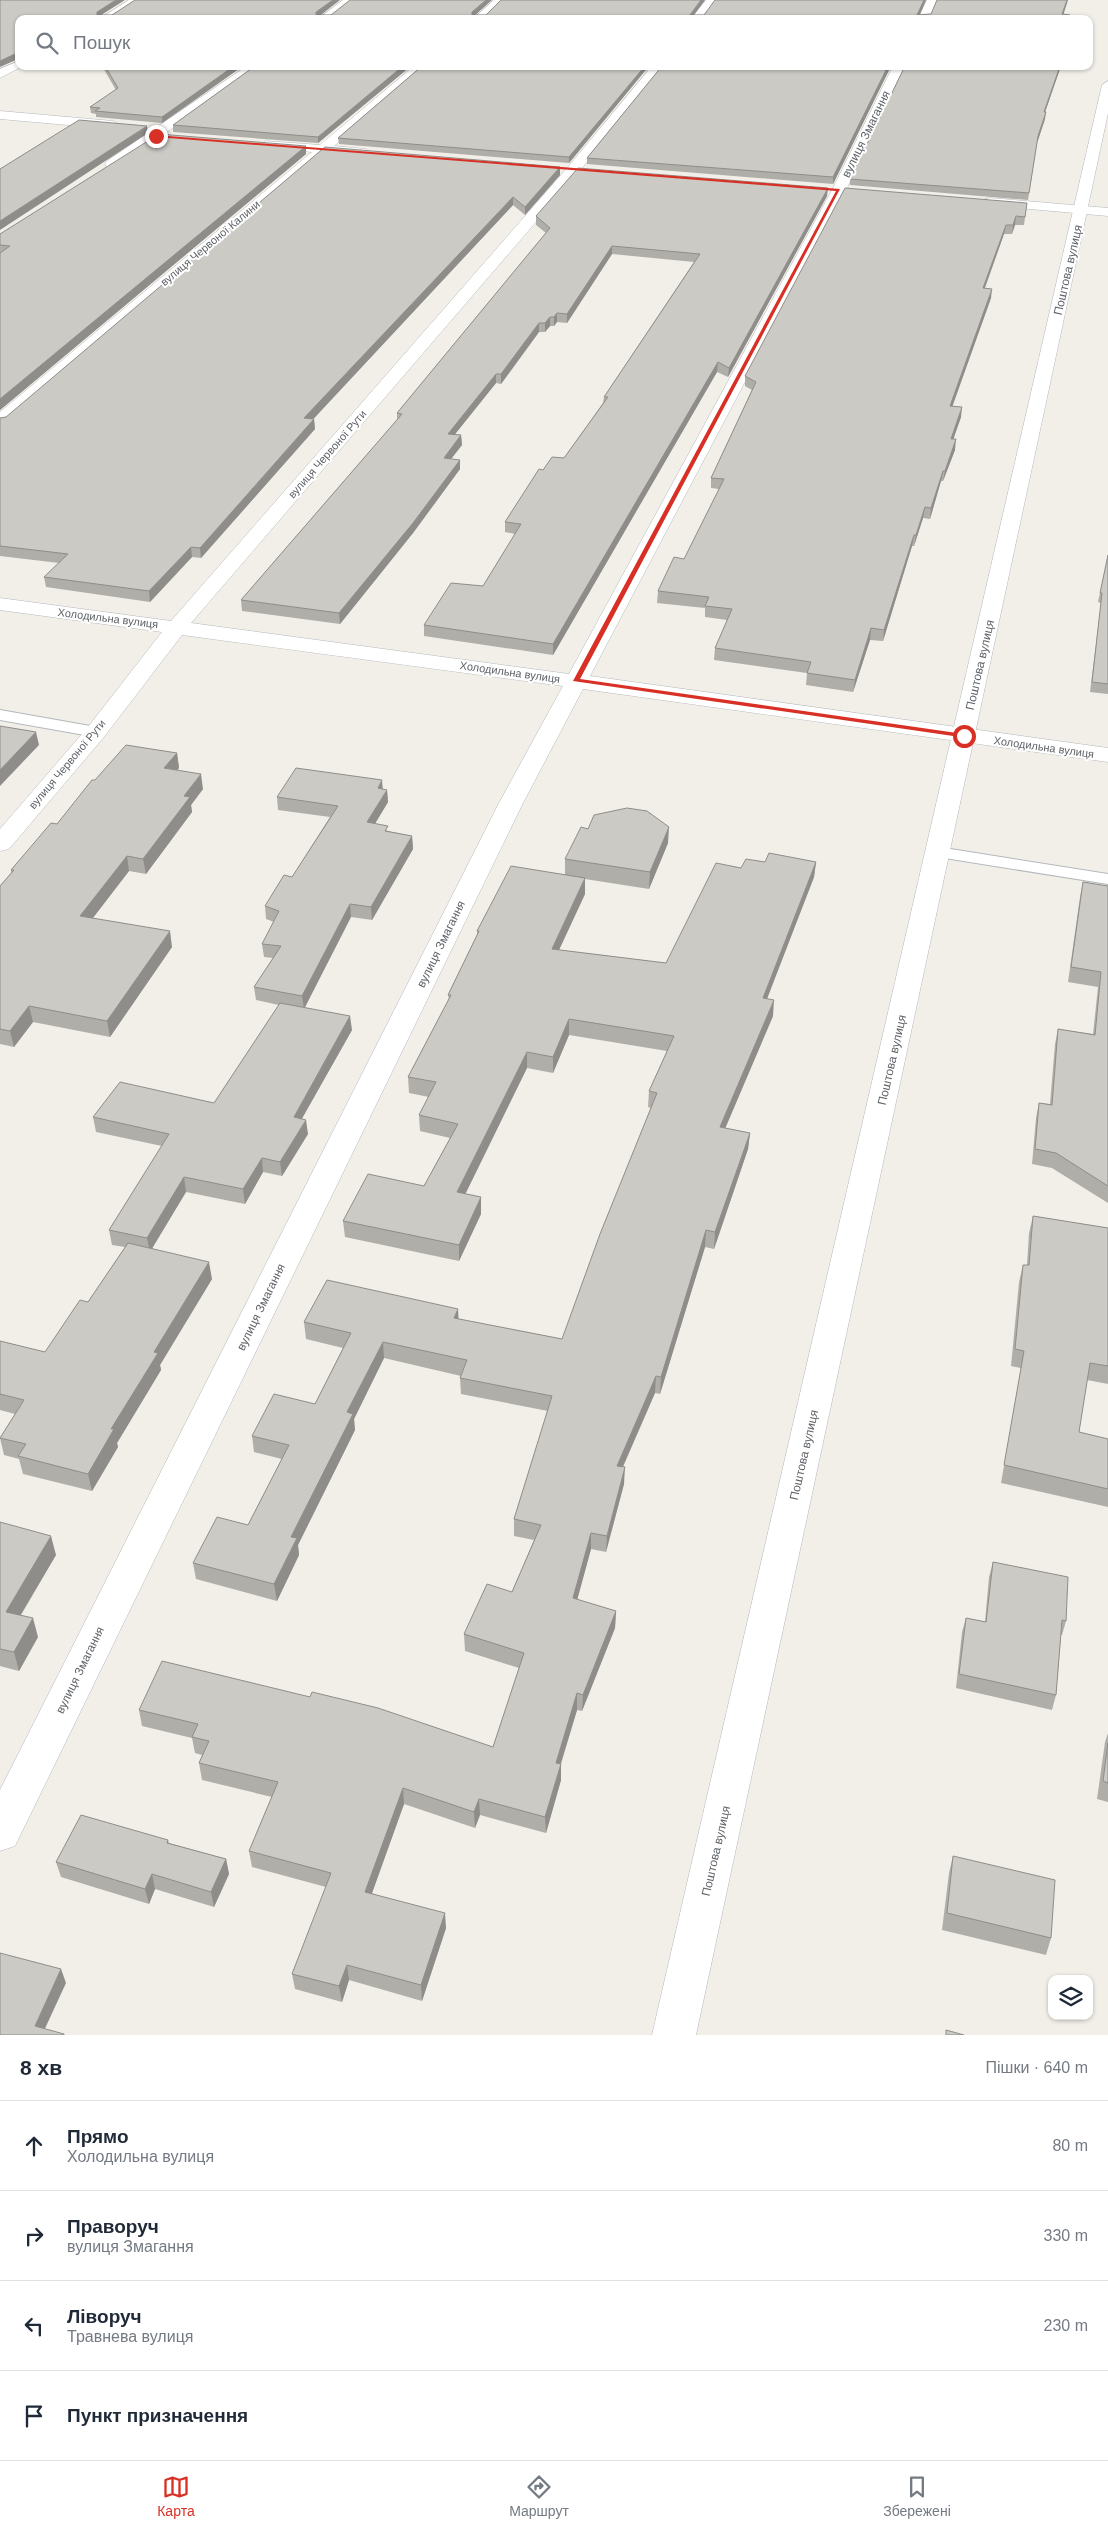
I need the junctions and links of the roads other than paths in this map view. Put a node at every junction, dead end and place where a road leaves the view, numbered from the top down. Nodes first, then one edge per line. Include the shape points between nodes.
1 (136, 0) edge
2 (350, 0) edge
3 (500, 0) edge
4 (712, 0) edge
5 (932, 0) edge
6 (111, 15) edge
7 (329, 15) edge
8 (483, 15) edge
9 (699, 15) edge
10 (925, 15) edge
11 (15, 66) edge
12 (249, 70) edge
13 (416, 70) edge
14 (655, 70) edge
15 (897, 70) edge
16 (0, 74) edge
17 (1108, 85) edge
18 (0, 115) edge
19 (126, 126) edge
20 (254, 143) edge
21 (322, 148) junction
22 (371, 152) edge
23 (554, 168) edge
24 (573, 170) junction
25 (593, 171) edge
26 (98, 173) edge
27 (975, 201) edge
28 (1081, 210) junction
29 (1108, 212) edge
30 (0, 421) edge
31 (0, 604) edge
32 (177, 627) junction
33 (576, 681) junction
34 (0, 715) edge
35 (96, 732) junction
36 (964, 736) junction
37 (1108, 755) edge
38 (0, 844) edge
39 (938, 852) junction
40 (1108, 879) edge
41 (0, 1832) edge
42 (674, 2035) edge

1 - 6 street
2 - 7 street
3 - 8 street
4 - 9 street
5 - 10 street
11 - 16 street
12 - 26 street
13 - 21 street, вулиця Червоної Калини
14 - 24 street, вулиця Червоної Рути
15 - 33 street, вулиця Змагання via 842,190
17 - 28 street, Поштова вулиця
18 - 19 street
20 - 21 street
21 - 22 street
21 - 30 street, вулиця Червоної Калини
23 - 24 street
24 - 25 street
24 - 32 street, вулиця Червоної Рути
27 - 28 street
28 - 29 street
28 - 36 street, Поштова вулиця
31 - 32 street, Холодильна вулиця
32 - 33 street, Холодильна вулиця
32 - 35 street, вулиця Червоної Рути
33 - 36 street, Холодильна вулиця
33 - 41 street, вулиця Змагання via 511,803
34 - 35 lane
35 - 38 street, вулиця Червоної Рути
36 - 37 street, Холодильна вулиця
36 - 39 street, Поштова вулиця
39 - 40 lane
39 - 42 street, Поштова вулиця

